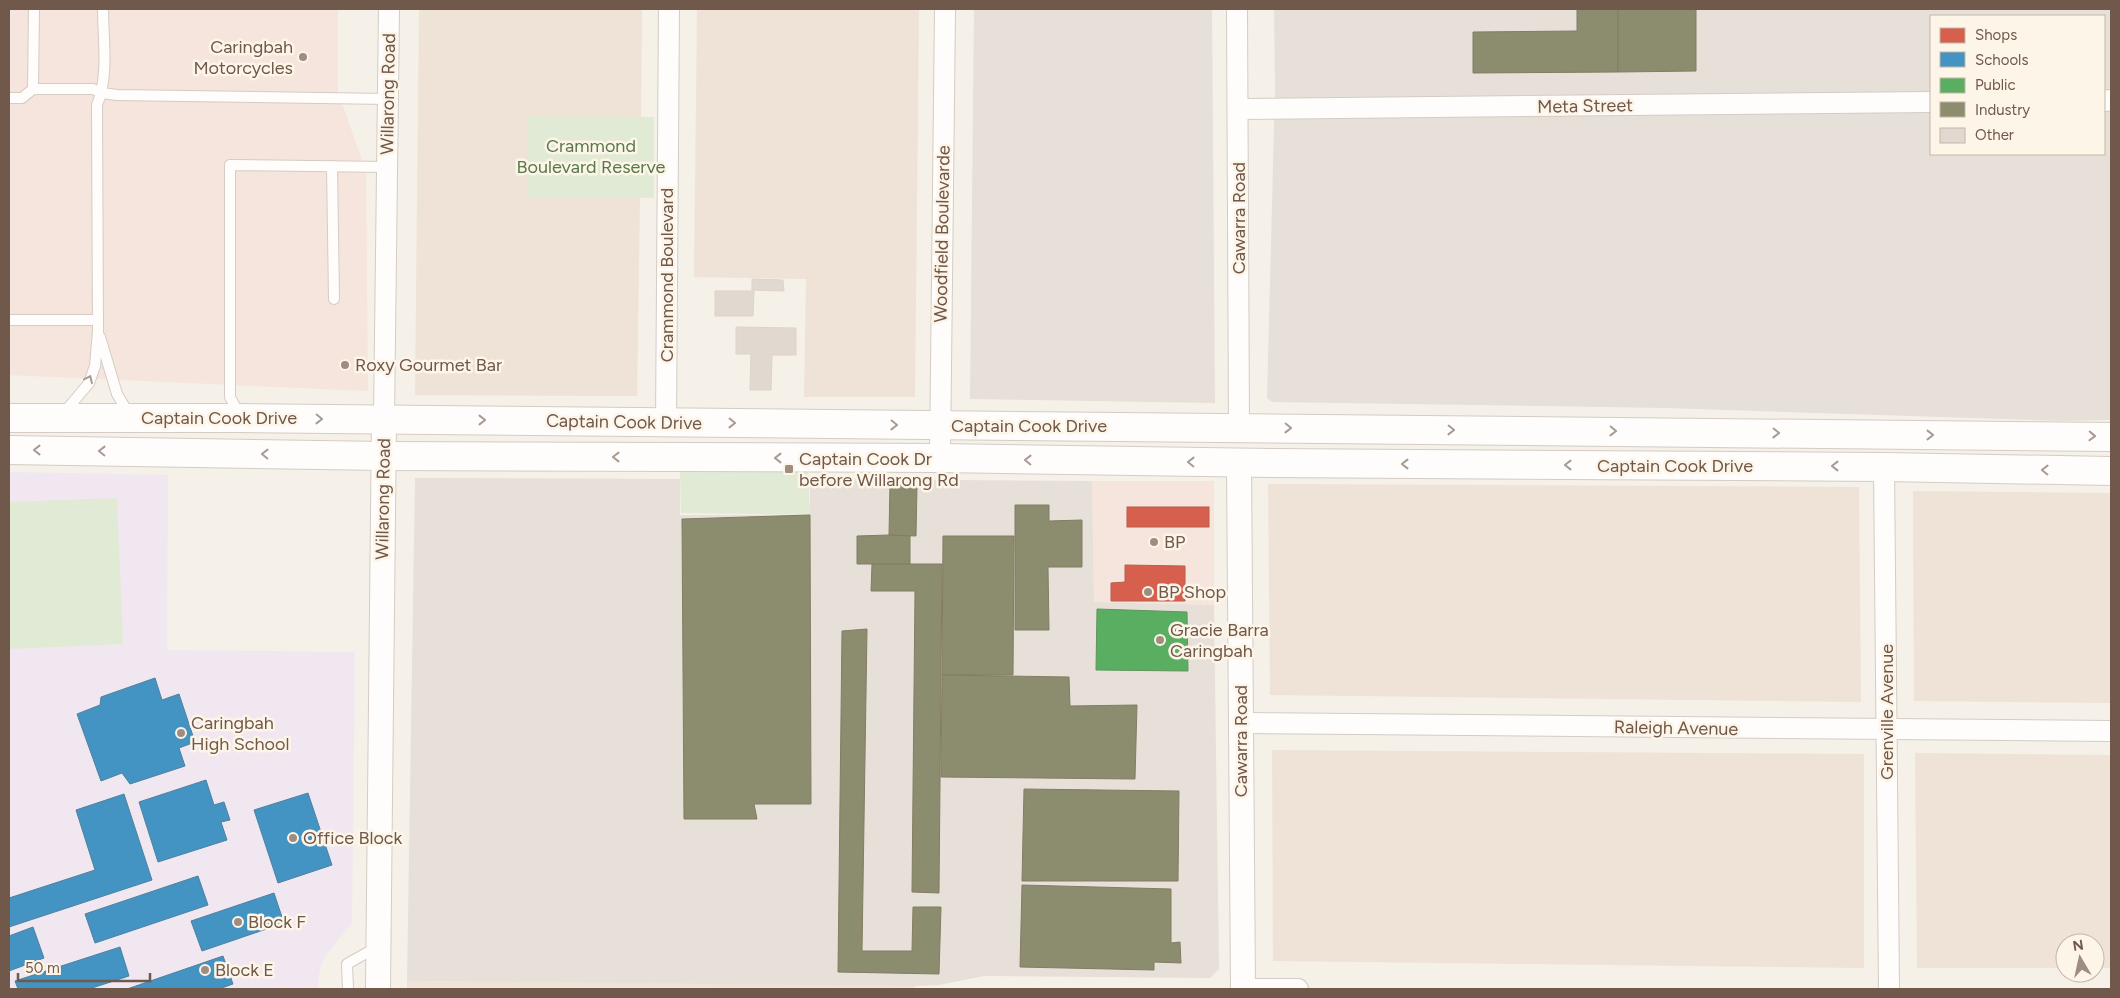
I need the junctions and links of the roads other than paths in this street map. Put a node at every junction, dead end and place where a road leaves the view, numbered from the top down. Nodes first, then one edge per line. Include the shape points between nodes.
1 (34, 9) edge
2 (103, 9) edge
3 (389, 9) edge
4 (669, 9) edge
5 (945, 9) edge
6 (1237, 9) edge
7 (32, 89) junction
8 (102, 93) junction
9 (9, 98) edge
10 (388, 98) junction
11 (1930, 102) edge
12 (1238, 109) junction
13 (332, 166) junction
14 (387, 167) junction
15 (334, 299) dead end
16 (9, 320) edge
17 (98, 320) junction
18 (98, 332) junction
19 (9, 418) edge
20 (60, 418) junction
21 (131, 418) junction
22 (240, 418) junction
23 (384, 420) junction
24 (666, 422) junction
25 (940, 425) junction
26 (1240, 428) junction
27 (1881, 434) junction
28 (2111, 437) edge
29 (9, 450) edge
30 (384, 456) junction
31 (940, 458) junction
32 (1239, 463) junction
33 (1884, 467) junction
34 (2111, 471) edge
35 (1241, 723) junction
36 (1887, 730) junction
37 (2111, 731) edge
38 (378, 946) junction
39 (348, 989) edge
40 (378, 989) edge
41 (1243, 989) edge
42 (1254, 989) edge
43 (1298, 989) edge
44 (1889, 989) edge

1 - 7 lane
2 - 8 lane
3 - 10 street, Willarong Road
4 - 24 street, Crammond Boulevard
5 - 25 street, Woodfield Boulevarde
6 - 12 street, Cawarra Road
7 - 8 lane via 93,89
7 - 9 lane via 22,98
8 - 10 lane
8 - 17 lane via 97,105
10 - 14 street, Willarong Road
11 - 12 street, Meta Street
12 - 26 street, Cawarra Road
13 - 14 lane
13 - 15 lane
13 - 22 lane via 230,165 230,397
14 - 23 street, Willarong Road
16 - 17 lane
17 - 18 lane
20 -> 18 lane via 89,383 95,366
18 - 21 lane via 117,394
19 - 20 main road, Captain Cook Drive
20 - 21 main road, Captain Cook Drive
21 - 22 main road, Captain Cook Drive
22 -> 23 main road, Captain Cook Drive
23 -> 24 main road, Captain Cook Drive
23 - 30 street, Willarong Road
24 -> 25 main road, Captain Cook Drive
25 - 26 main road, Captain Cook Drive
25 - 31 street, Woodfield Boulevarde
26 -> 27 main road, Captain Cook Drive
26 - 32 main road
27 -> 28 main road, Captain Cook Drive
27 - 33 main road, Grenville Avenue
30 -> 29 main road, Captain Cook Drive
31 -> 30 main road, Captain Cook Drive
30 - 38 street, Willarong Road
32 -> 31 main road, Captain Cook Drive
33 -> 32 main road, Captain Cook Drive
32 - 35 street, Cawarra Road
34 -> 33 main road, Captain Cook Drive
33 - 36 street, Grenville Avenue
35 - 36 street, Raleigh Avenue
35 - 41 street, Cawarra Road
36 - 37 street, Raleigh Avenue
36 - 44 street, Grenville Avenue
38 - 39 lane via 348,964
38 - 40 street, Willarong Road
42 - 43 street

